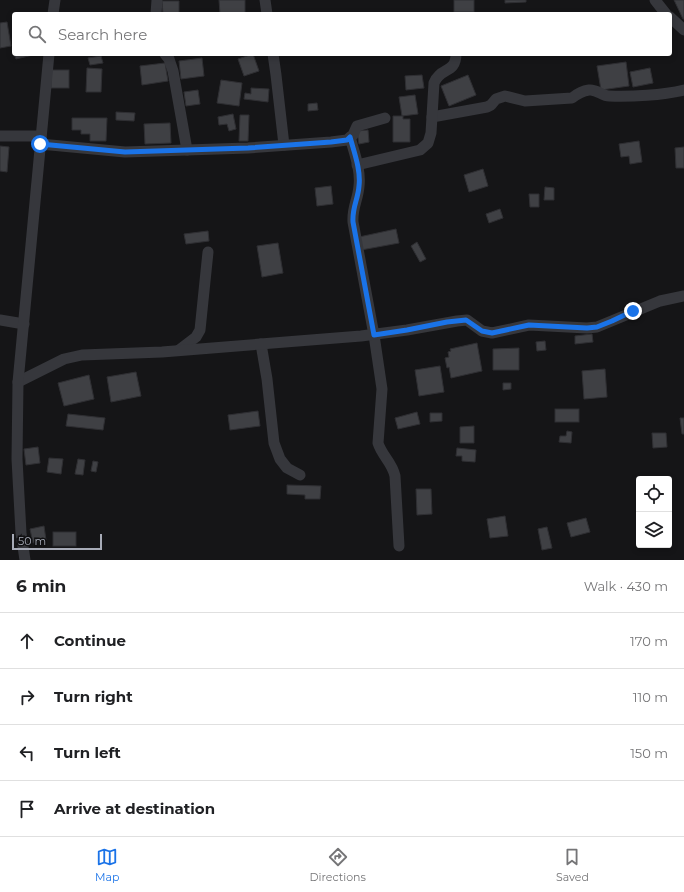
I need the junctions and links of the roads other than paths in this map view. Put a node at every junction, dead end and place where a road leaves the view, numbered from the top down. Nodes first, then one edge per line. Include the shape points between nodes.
1 (55, 0) edge
2 (157, 0) edge
3 (265, 0) edge
4 (655, 0) edge
5 (53, 12) edge
6 (156, 12) edge
7 (267, 12) edge
8 (664, 12) edge
9 (672, 19) edge
10 (684, 30) edge
11 (49, 56) edge
12 (167, 56) edge
13 (273, 56) edge
14 (456, 56) edge
15 (684, 90) edge
16 (432, 117) junction
17 (385, 118) dead end
18 (0, 136) edge
19 (350, 137) junction
20 (40, 140) junction
21 (284, 145) junction
22 (187, 150) junction
23 (357, 165) junction
24 (208, 252) dead end
25 (684, 296) edge
26 (0, 320) edge
27 (24, 324) junction
28 (374, 335) junction
29 (261, 344) junction
30 (179, 350) junction
31 (18, 382) junction
32 (300, 475) dead end
33 (399, 546) dead end
34 (25, 560) edge

1 - 5 street
2 - 6 street
3 - 7 street
4 - 8 street
9 - 10 street
11 - 20 street
12 - 22 street via 172,71
13 - 21 street
14 - 16 street via 453,67 436,77
15 - 16 street via 646,95 607,96 590,90 576,94 572,98 525,101 505,96 496,99 487,107
16 - 23 street via 428,143 420,150
17 - 19 street via 357,126
18 - 20 street
19 - 21 street via 347,140 331,142
19 - 23 street
20 - 22 street via 125,152
20 - 27 street
21 - 22 street
23 - 28 street via 360,184 352,211 353,222
24 - 30 street via 200,330 196,337
25 - 28 street via 660,301 597,327 529,325 492,333 482,331 466,320
26 - 27 street
27 - 31 street
28 - 29 street
28 - 33 street via 382,389 378,443 380,450 394,467 396,476
29 - 30 street
29 - 32 street via 274,444 287,468
30 - 31 street via 82,355 64,359
31 - 34 street via 17,459

